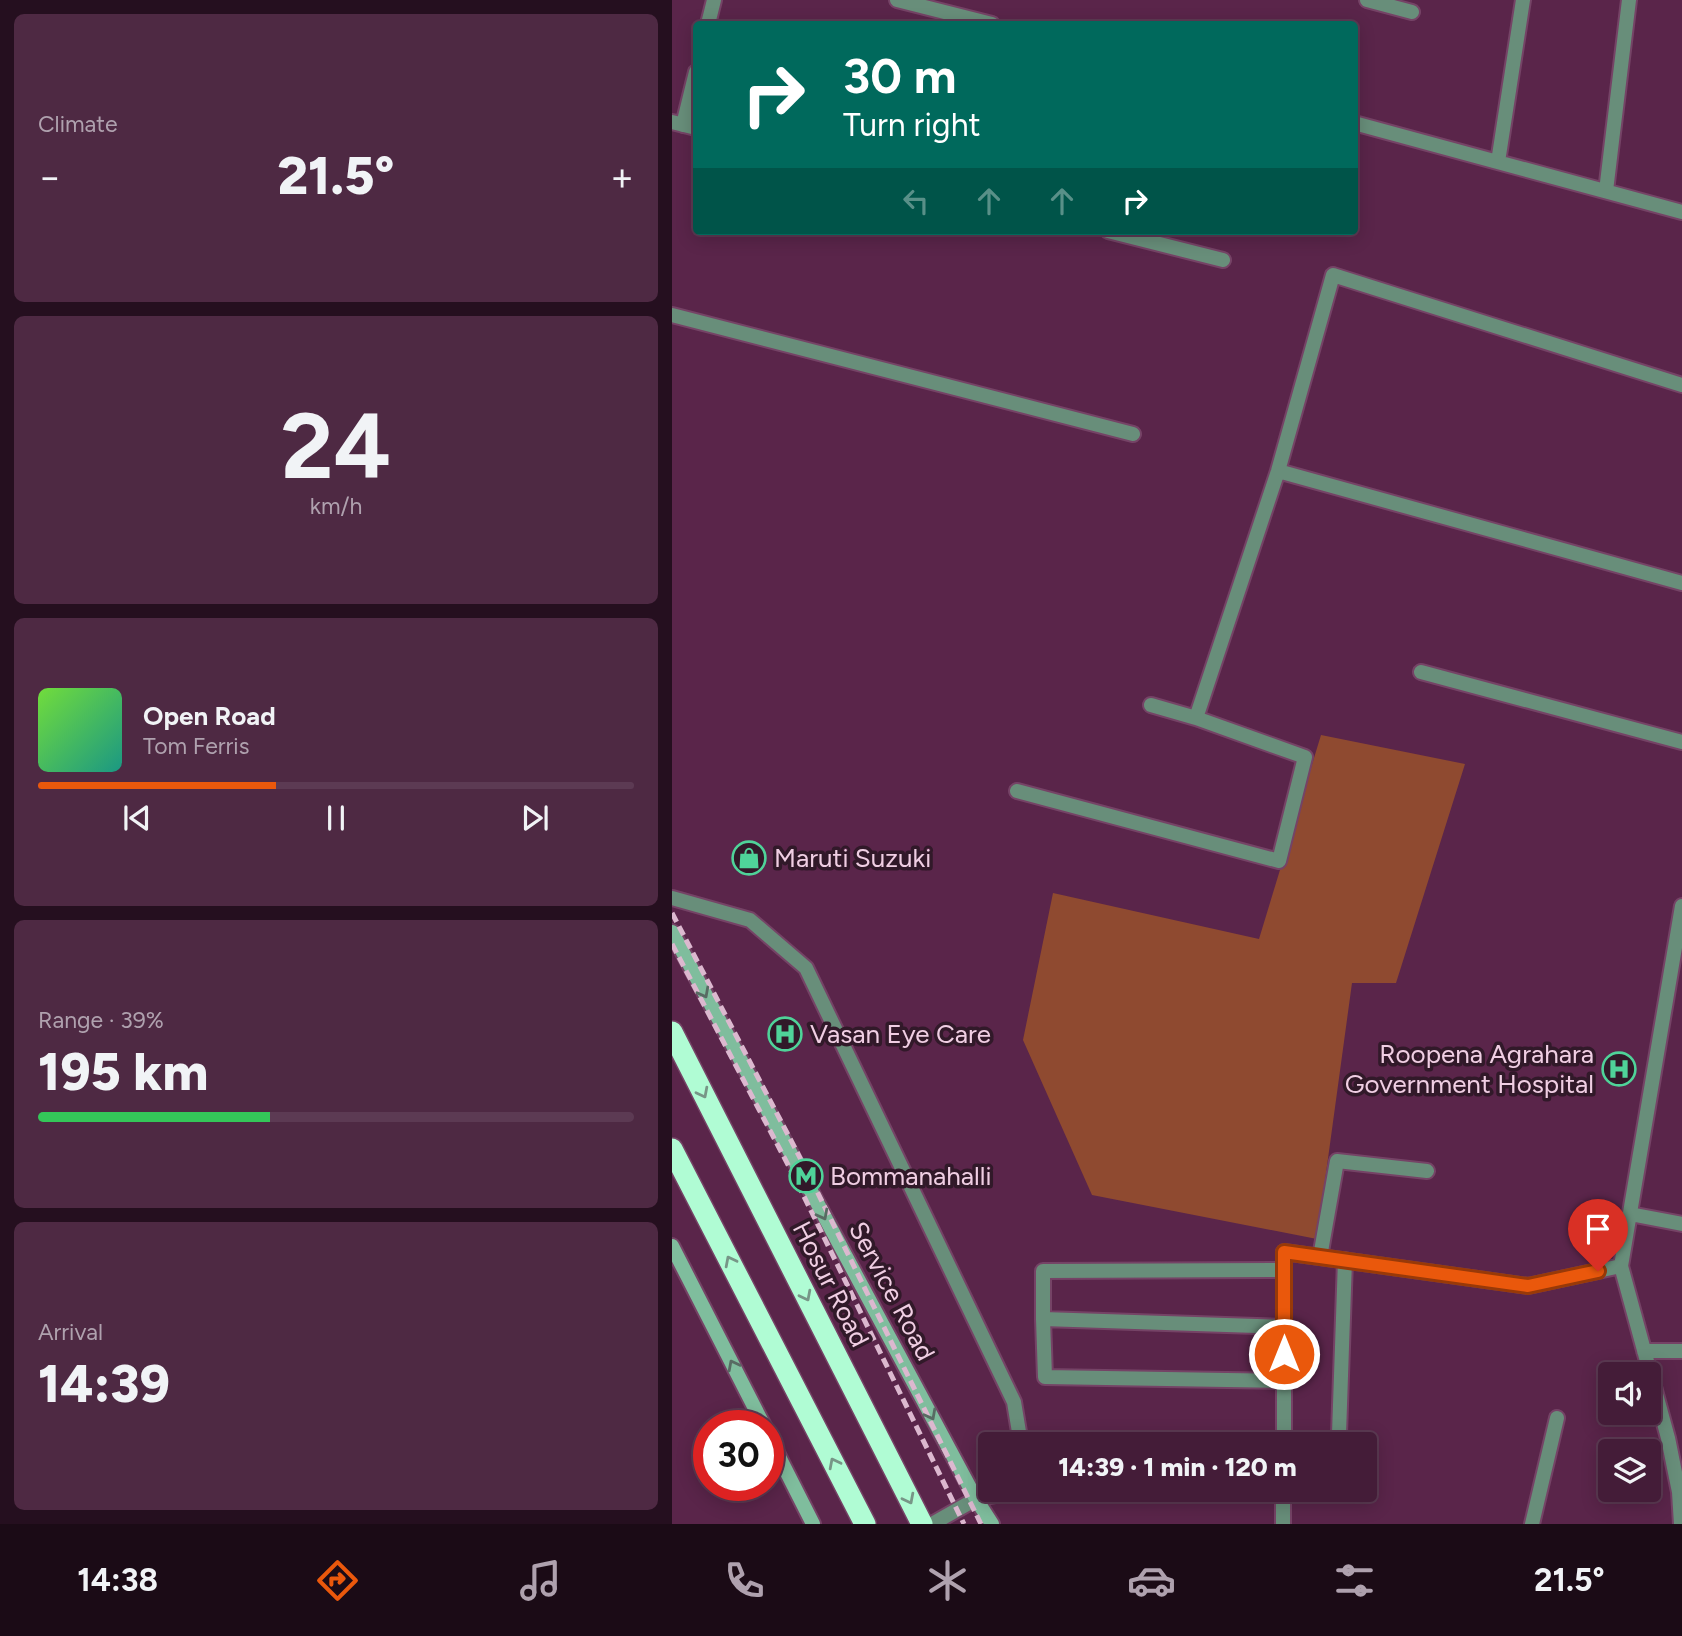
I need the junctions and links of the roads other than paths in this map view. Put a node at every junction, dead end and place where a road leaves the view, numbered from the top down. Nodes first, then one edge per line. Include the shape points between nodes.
1 (714, 0) edge
2 (897, 0) edge
3 (1367, 0) edge
4 (1523, 0) edge
5 (1629, 0) edge
6 (1412, 12) dead end
7 (709, 21) edge
8 (980, 21) edge
9 (693, 85) edge
10 (1358, 124) edge
11 (684, 125) edge
12 (1498, 162) junction
13 (1606, 191) junction
14 (1682, 212) edge
15 (1124, 235) edge
16 (1223, 260) dead end
17 (672, 316) edge
18 (1682, 384) edge
19 (1133, 434) dead end
20 (1278, 471) junction
21 (1682, 583) edge
22 (1421, 672) dead end
23 (1151, 705) dead end
24 (1196, 718) junction
25 (1682, 742) edge
26 (1017, 791) dead end
27 (672, 898) edge
28 (1682, 906) edge
29 (672, 932) edge
30 (1678, 947) edge
31 (672, 1032) edge
32 (672, 1149) edge
33 (1427, 1171) dead end
34 (1629, 1214) junction
35 (1682, 1224) edge
36 (672, 1246) edge
37 (1320, 1257) junction
38 (1345, 1260) junction
39 (1621, 1266) junction
40 (1284, 1270) junction
41 (1043, 1319) junction
42 (1284, 1327) junction
43 (1644, 1351) junction
44 (1682, 1351) edge
45 (1284, 1381) junction
46 (756, 1410) edge
47 (1557, 1418) dead end
48 (1019, 1432) edge
49 (1284, 1432) edge
50 (1339, 1432) edge
51 (1675, 1438) edge
52 (784, 1467) edge
53 (1680, 1492) edge
54 (976, 1499) junction
55 (1283, 1502) edge
56 (813, 1524) edge
57 (865, 1524) edge
58 (922, 1524) edge
59 (932, 1524) edge
60 (992, 1524) edge
61 (1283, 1524) edge
62 (1532, 1524) edge
63 (1681, 1524) edge

1 - 7 street
2 - 8 street
3 - 6 street
4 - 12 street
5 - 13 street
9 - 11 street
10 - 12 street
12 - 13 street
13 - 14 street
15 - 16 street
17 - 19 street
18 - 20 street via 1333,275
20 - 21 street
20 - 24 street
22 - 25 street
23 - 24 street
24 - 26 street via 1305,757 1279,861
27 - 48 street via 750,920 806,968 1014,1402
28 - 30 street
29 -> 54 street, Service Road
30 - 34 street
31 -> 58 highway, Hosur Road
57 -> 32 highway
33 - 37 street via 1337,1161
34 - 35 street
34 - 39 street
46 -> 36 street
37 - 38 street
37 - 40 street via 1284,1252
38 - 39 street via 1528,1286
38 - 50 street
39 - 43 street
40 - 41 street via 1043,1271
40 - 42 street
41 - 42 street
41 - 45 street via 1045,1377
42 - 45 street
43 - 44 street
43 - 51 street
45 - 49 street
47 - 62 street
51 - 53 street
52 - 56 street
53 - 63 street
54 - 59 street
54 - 60 street, Service Road
55 - 61 street

